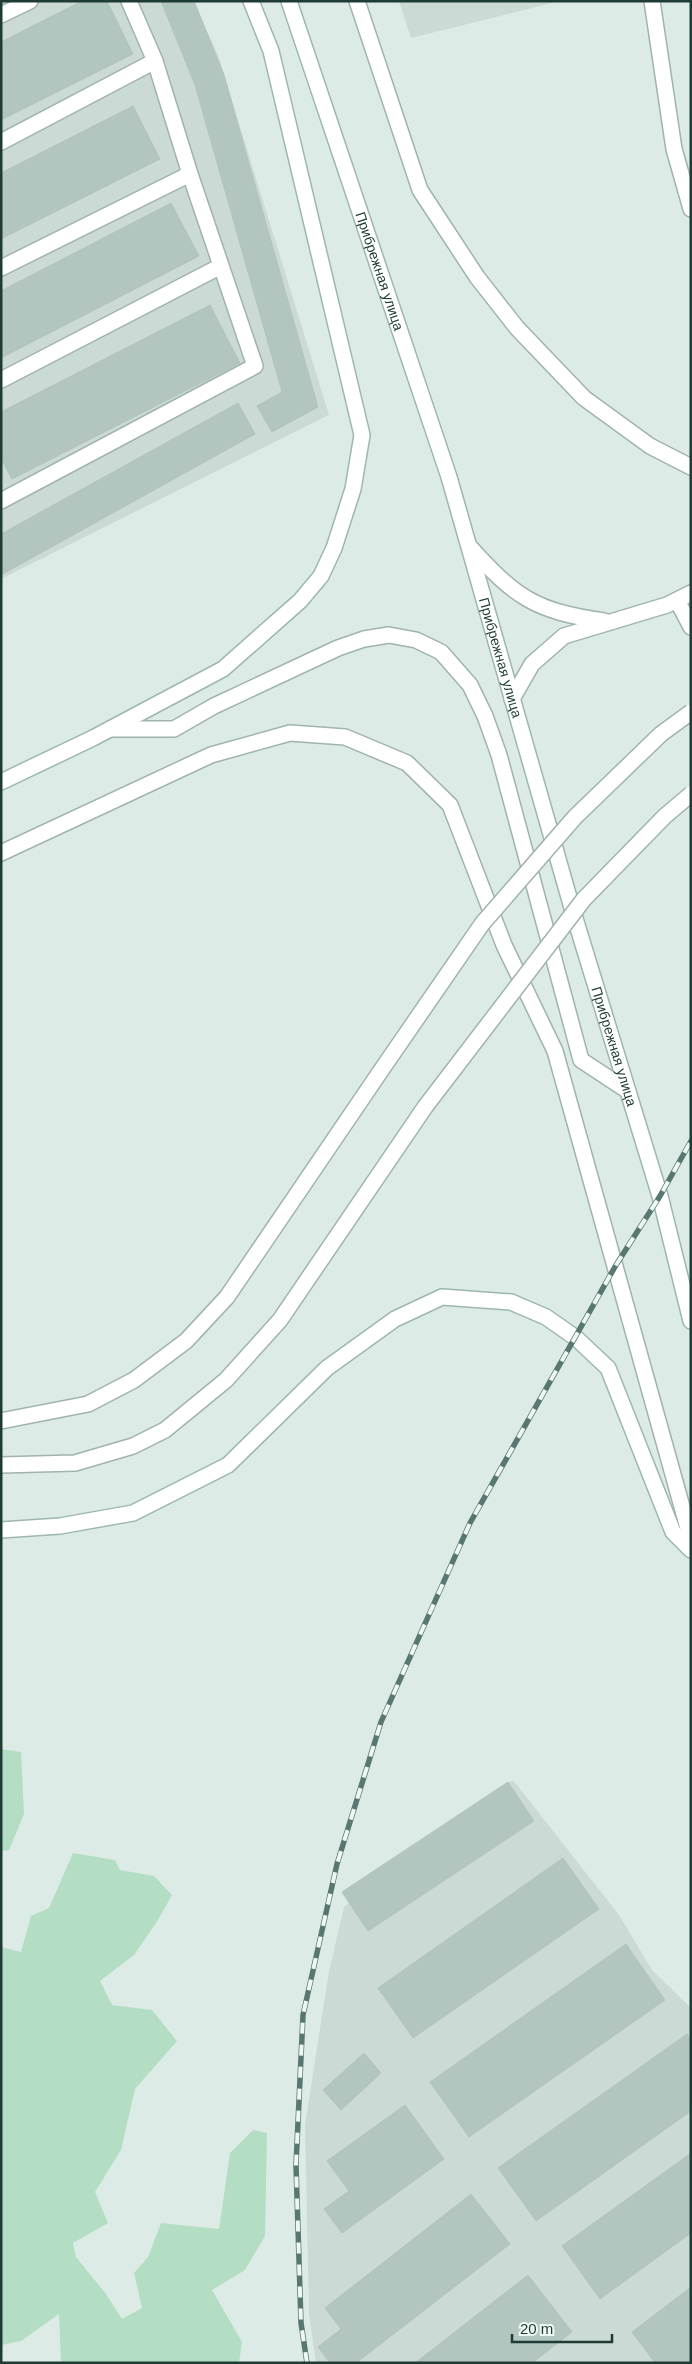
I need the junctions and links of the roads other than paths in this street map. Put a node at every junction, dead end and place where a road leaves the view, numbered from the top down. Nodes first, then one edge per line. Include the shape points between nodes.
1 (30, 1) edge
2 (129, 1) edge
3 (251, 1) edge
4 (289, 1) edge
5 (357, 1) edge
6 (652, 1) edge
7 (1, 15) edge
8 (155, 61) junction
9 (1, 142) edge
10 (190, 174) junction
11 (691, 209) edge
12 (221, 266) junction
13 (1, 268) edge
14 (1, 380) edge
15 (691, 467) edge
16 (1, 501) edge
17 (468, 546) junction
18 (684, 596) edge
19 (608, 621) junction
20 (691, 627) edge
21 (512, 698) junction
22 (691, 712) edge
23 (110, 729) junction
24 (1, 782) edge
25 (691, 794) edge
26 (1, 853) edge
27 (628, 1091) junction
28 (691, 1322) edge
29 (1, 1421) edge
30 (1, 1465) edge
31 (1, 1530) edge
32 (691, 1538) edge
33 (691, 1550) edge

1 - 7 street
2 - 8 street
3 - 23 street via 270,51 362,435 353,490 321,576 300,601 223,670
4 - 17 street, Прибрежная улица via 449,477
5 - 15 street via 420,190 477,277 517,328 584,398 650,446
6 - 11 street via 674,149
8 - 9 street
8 - 10 street
10 - 12 street
10 - 13 street
12 - 14 street
12 - 16 street via 255,366
17 - 19 street via 498,578 524,599 566,616
17 - 21 street, Прибрежная улица
18 - 19 street via 666,605
18 - 20 street
19 - 21 street via 564,636 532,664
21 - 27 street, Прибрежная улица
22 - 29 street, bridge via 661,734 575,817 482,924 227,1297 186,1341 134,1380 88,1404
23 - 24 street
23 - 27 street via 174,729 214,706 364,639 389,635 416,640 441,652 470,684 499,755 581,1060
25 - 30 street, bridge via 665,816 584,899 425,1106 280,1320 226,1380 165,1430 133,1446 75,1462
26 - 32 street via 211,755 290,733 345,737 407,763 450,805 504,945 555,1051
27 - 28 street, Прибрежная улица via 660,1196
31 - 33 street via 60,1526 133,1513 228,1465 327,1368 395,1320 442,1296 510,1302 546,1317 576,1338 608,1368 673,1532

